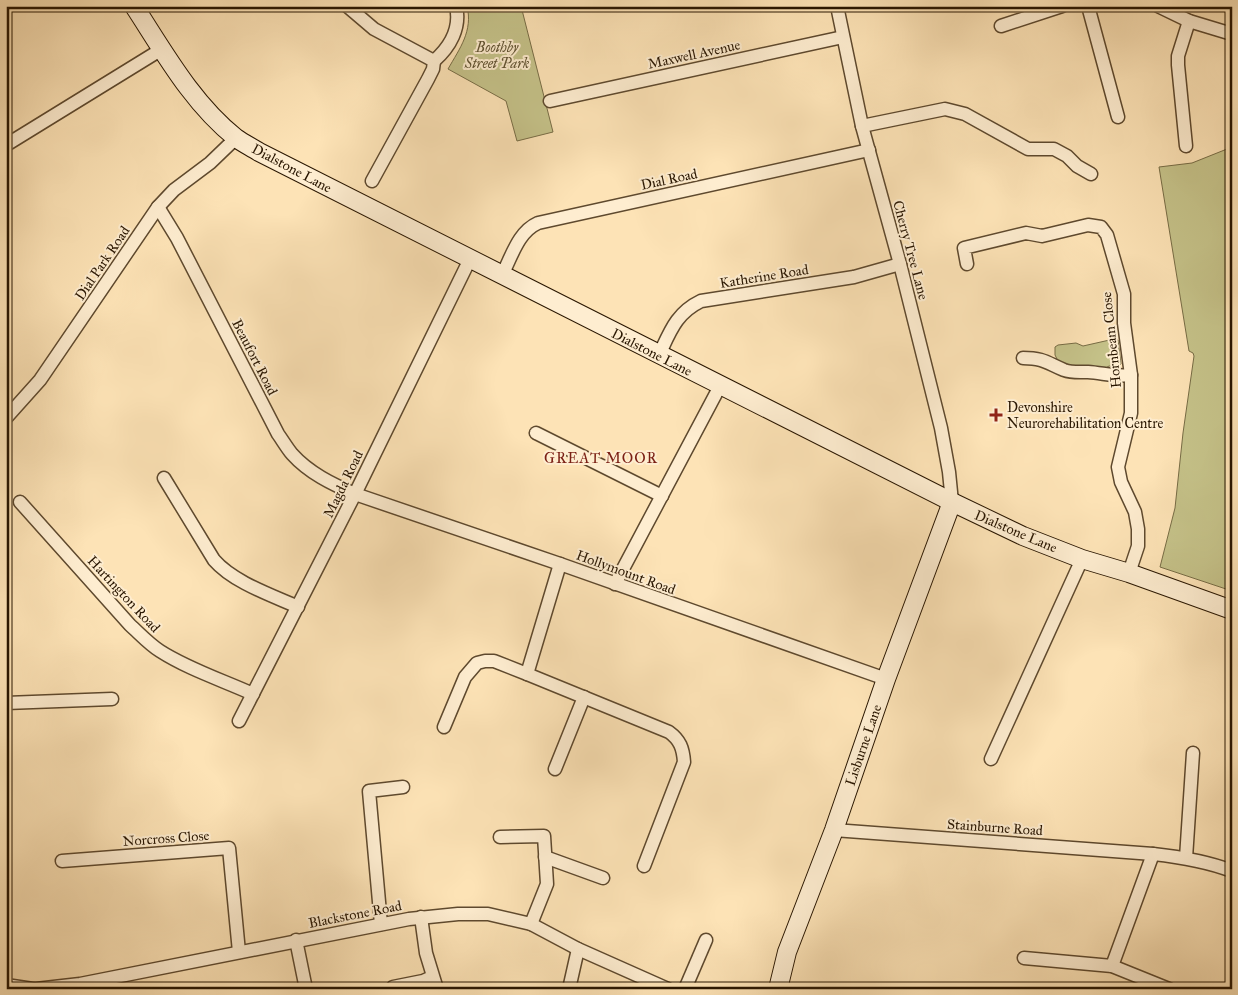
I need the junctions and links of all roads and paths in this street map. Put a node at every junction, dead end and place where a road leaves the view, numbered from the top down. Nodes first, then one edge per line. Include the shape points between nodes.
1 (134, 6) edge
2 (347, 6) edge
3 (456, 6) edge
4 (837, 6) edge
5 (1062, 6) edge
6 (1088, 6) edge
7 (1158, 6) edge
8 (1189, 21) junction
9 (1001, 26) dead end
10 (1232, 34) edge
11 (843, 37) junction
12 (162, 49) junction
13 (434, 61) junction
14 (550, 101) dead end
15 (1118, 117) dead end
16 (862, 126) junction
17 (1188, 137) dead end
18 (236, 138) junction
19 (6, 145) edge
20 (869, 150) junction
21 (1091, 174) dead end
22 (372, 181) dead end
23 (158, 207) junction
24 (470, 259) junction
25 (900, 264) junction
26 (967, 264) dead end
27 (502, 275) junction
28 (658, 355) junction
29 (1023, 358) dead end
30 (1131, 375) junction
31 (720, 386) junction
32 (6, 418) edge
33 (536, 433) dead end
34 (164, 478) dead end
35 (355, 494) junction
36 (662, 496) junction
37 (20, 502) dead end
38 (952, 502) junction
39 (1082, 559) junction
40 (560, 564) junction
41 (1129, 574) junction
42 (616, 584) junction
43 (298, 607) junction
44 (1232, 610) edge
45 (527, 674) junction
46 (886, 679) junction
47 (253, 694) junction
48 (584, 697) junction
49 (112, 699) dead end
50 (6, 703) edge
51 (239, 721) dead end
52 (444, 727) dead end
53 (1193, 753) dead end
54 (991, 759) dead end
55 (554, 769) dead end
56 (403, 788) dead end
57 (834, 830) junction
58 (500, 837) dead end
59 (1153, 854) junction
60 (545, 857) junction
61 (1186, 858) junction
62 (62, 861) dead end
63 (644, 866) dead end
64 (1232, 871) edge
65 (603, 878) dead end
66 (421, 917) junction
67 (381, 924) junction
68 (532, 924) junction
69 (296, 940) junction
70 (706, 940) dead end
71 (578, 949) junction
72 (239, 952) junction
73 (1024, 958) dead end
74 (1112, 966) junction
75 (434, 983) edge
76 (6, 984) edge
77 (80, 986) edge
78 (393, 987) dead end
79 (35, 989) edge
80 (306, 989) edge
81 (569, 989) edge
82 (668, 989) edge
83 (685, 989) edge
84 (778, 989) edge
85 (1169, 989) edge

1 - 12 street, Dialstone Lane
2 - 13 street via 374,29
3 - 13 street via 458,24 454,34
4 - 11 street, Cherry Tree Lane
5 - 9 street
6 - 15 street
7 - 8 street
8 - 10 street
8 - 17 street via 1178,56
11 - 14 street, Maxwell Avenue
11 - 16 street, Cherry Tree Lane
12 - 18 street, Dialstone Lane via 205,109
12 - 19 street
13 - 22 street via 428,79
16 - 20 street, Cherry Tree Lane
16 - 21 street via 945,109 965,114 1028,148 1054,149
18 - 23 street, Dial Park Road
18 - 24 street, Dialstone Lane
20 - 25 street, Cherry Tree Lane
20 - 27 street, Dial Road via 538,223 523,234
23 - 32 street, Dial Park Road via 40,380
23 - 35 street, Beaufort Road via 291,453 310,470
24 - 27 street, Dialstone Lane
24 - 35 street, Magda Road
25 - 28 street, Katherine Road via 854,277 701,301 680,315
25 - 38 street, Cherry Tree Lane via 941,428
26 - 30 street, Hornbeam Close via 964,248 1026,233 1042,236 1088,225 1101,227 1108,235 1124,294
27 - 28 street, Dialstone Lane
28 - 31 street, Dialstone Lane
29 - 30 street via 1037,358 1075,372
30 - 41 street, Hornbeam Close via 1131,413 1118,468 1138,529 1138,546
31 - 36 street
31 - 38 street, Dialstone Lane
33 - 36 street
34 - 43 street via 220,567 234,577
35 - 40 street, Hollymount Road
35 - 43 street, Magda Road
36 - 42 street
37 - 47 street, Hartington Road via 146,640 176,660
38 - 39 street, Dialstone Lane via 1023,536
38 - 46 street, Lisburne Lane
39 - 41 street, Dialstone Lane
39 - 54 street
40 - 42 street, Hollymount Road
40 - 45 street
41 - 44 street, Dialstone Lane
42 - 46 street, Hollymount Road
43 - 47 street, Magda Road
45 - 48 street
45 - 52 street via 494,661 477,663 465,677
46 - 57 street, Lisburne Lane
47 - 51 street, Magda Road
48 - 55 street
48 - 63 street via 669,732 681,744 684,762 654,850
49 - 50 street
53 - 61 street
56 - 67 street via 370,791
57 - 59 street, Stainburne Road
57 - 84 street, Lisburne Lane via 787,952
58 - 60 street via 544,836
59 - 61 street, Stainburne Road
59 - 74 street
60 - 65 street
60 - 68 street via 546,884
61 - 64 street, Stainburne Road
62 - 72 street, Norcross Close via 229,848
66 - 67 street, Blackstone Road
66 - 68 street, Blackstone Road via 488,914
66 - 75 street
67 - 69 street, Blackstone Road
68 - 71 street, Blackstone Road
69 - 72 street, Blackstone Road
69 - 80 street
70 - 83 street
71 - 81 street
71 - 82 street, Blackstone Road
72 - 77 street, Blackstone Road
73 - 74 street
74 - 85 street
75 - 78 street via 423,981
76 - 79 street, Blackstone Road
77 - 79 street, Blackstone Road

